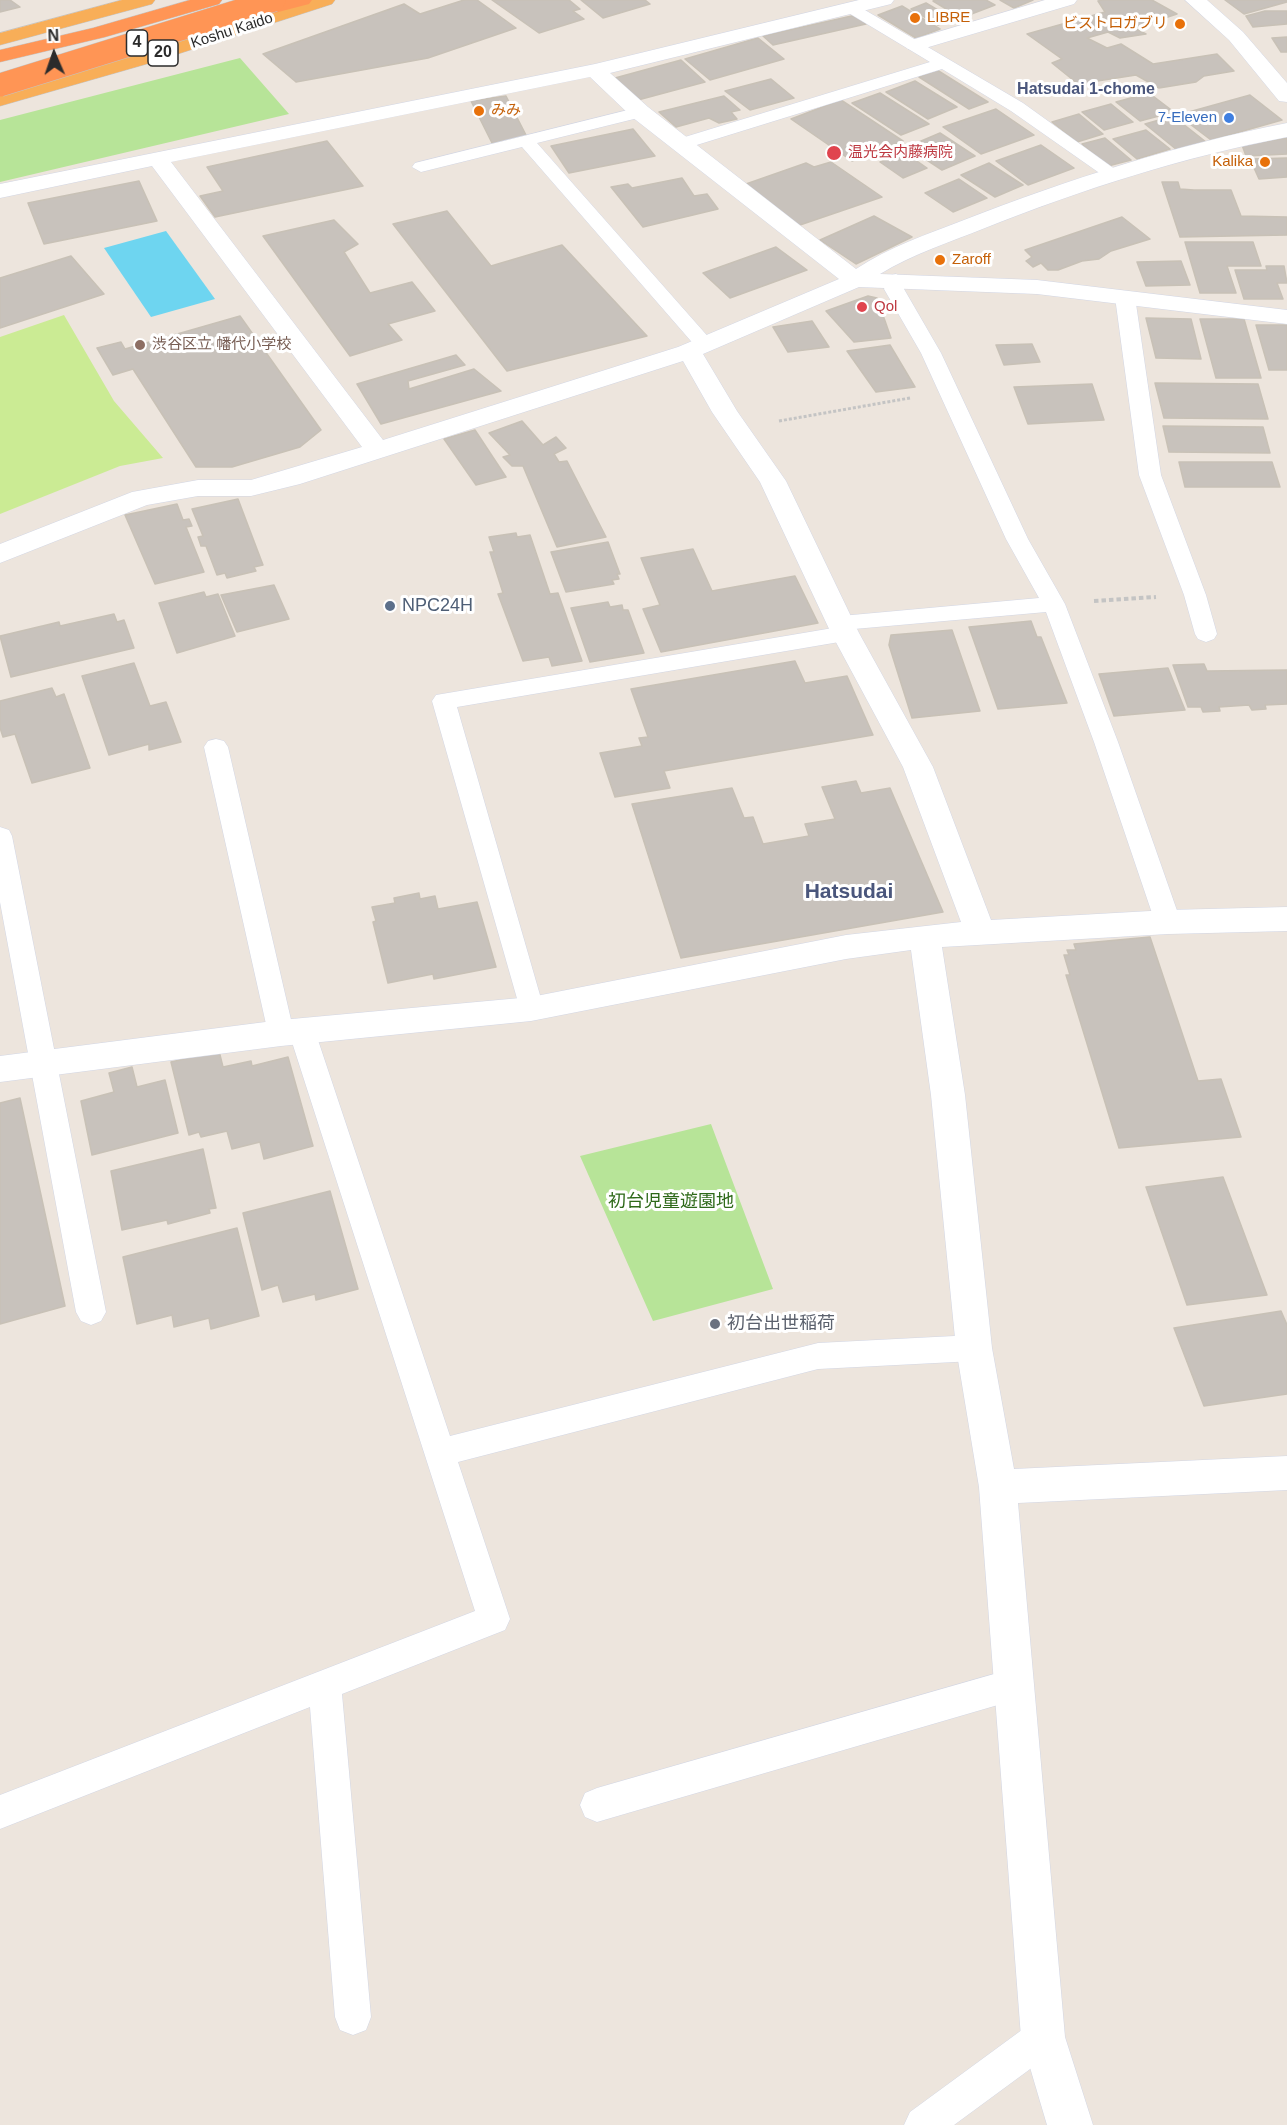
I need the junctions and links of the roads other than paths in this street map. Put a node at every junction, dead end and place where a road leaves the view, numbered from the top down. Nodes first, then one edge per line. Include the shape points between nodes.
1 (145, 0) edge
2 (212, 0) edge
3 (274, 0) edge
4 (302, 0) edge
5 (325, 0) edge
6 (884, 0) edge
7 (1067, 0) edge
8 (1195, 0) edge
9 (853, 8) junction
10 (0, 39) edge
11 (915, 45) junction
12 (0, 56) edge
13 (944, 63) junction
14 (595, 70) junction
15 (0, 75) edge
16 (0, 85) edge
17 (1287, 96) edge
18 (0, 100) edge
19 (640, 112) junction
20 (1287, 130) edge
21 (525, 140) junction
22 (681, 144) junction
23 (157, 158) junction
24 (421, 166) dead end
25 (1114, 175) junction
26 (0, 191) edge
27 (856, 280) junction
28 (896, 280) junction
29 (1125, 297) junction
30 (1287, 317) edge
31 (695, 348) junction
32 (377, 450) junction
33 (0, 554) edge
34 (1054, 604) junction
35 (843, 628) junction
36 (1206, 634) dead end
37 (216, 747) dead end
38 (0, 836) edge
39 (1287, 919) edge
40 (1168, 922) junction
41 (980, 932) junction
42 (925, 936) junction
43 (531, 1009) junction
44 (291, 1032) junction
45 (45, 1062) junction
46 (0, 1069) edge
47 (91, 1312) dead end
48 (974, 1348) junction
49 (439, 1453) junction
50 (1287, 1473) edge
51 (998, 1487) junction
52 (1015, 1684) junction
53 (325, 1686) junction
54 (597, 1805) dead end
55 (0, 1812) edge
56 (353, 2017) dead end
57 (1043, 2037) junction
58 (923, 2125) edge
59 (1070, 2125) edge

1 - 10 highway
2 - 12 highway, 4
3 - 16 highway, 4, bridge
4 - 15 highway
5 - 18 highway, Koshu Kaido / 20
6 - 9 street
7 - 11 street
8 - 17 street via 1236,36
9 - 11 lane
9 - 14 street
11 - 13 lane
13 - 22 lane
13 - 25 lane via 1017,107
14 - 19 street
14 - 23 street
19 - 21 lane
19 - 22 street
20 - 25 street
21 - 24 lane
21 - 31 lane
22 - 27 street
23 - 26 street
23 - 32 street
25 - 27 street via 1013,208 876,265
27 - 28 street
27 - 31 street
28 - 29 street via 1037,287
28 - 34 lane via 894,290 931,353 1017,539
29 - 30 street
29 - 36 lane via 1150,475
31 - 32 street
31 - 35 street via 697,362 773,481
32 - 33 street via 251,488 198,488 141,498
34 - 35 lane
34 - 40 lane
35 - 41 street via 918,767
35 - 43 lane via 444,701
37 - 44 lane
38 - 45 lane
39 - 40 street
40 - 41 street
41 - 42 street
42 - 43 street via 846,947
42 - 48 street via 948,1095
43 - 44 street
44 - 45 street
44 - 49 lane
45 - 46 street
45 - 47 lane
48 - 49 lane via 818,1356
48 - 51 street
49 - 53 lane via 494,1619
50 - 51 street
51 - 52 street
52 - 54 lane
52 - 57 street
53 - 55 lane
53 - 56 lane
57 - 58 lane
57 - 59 street

